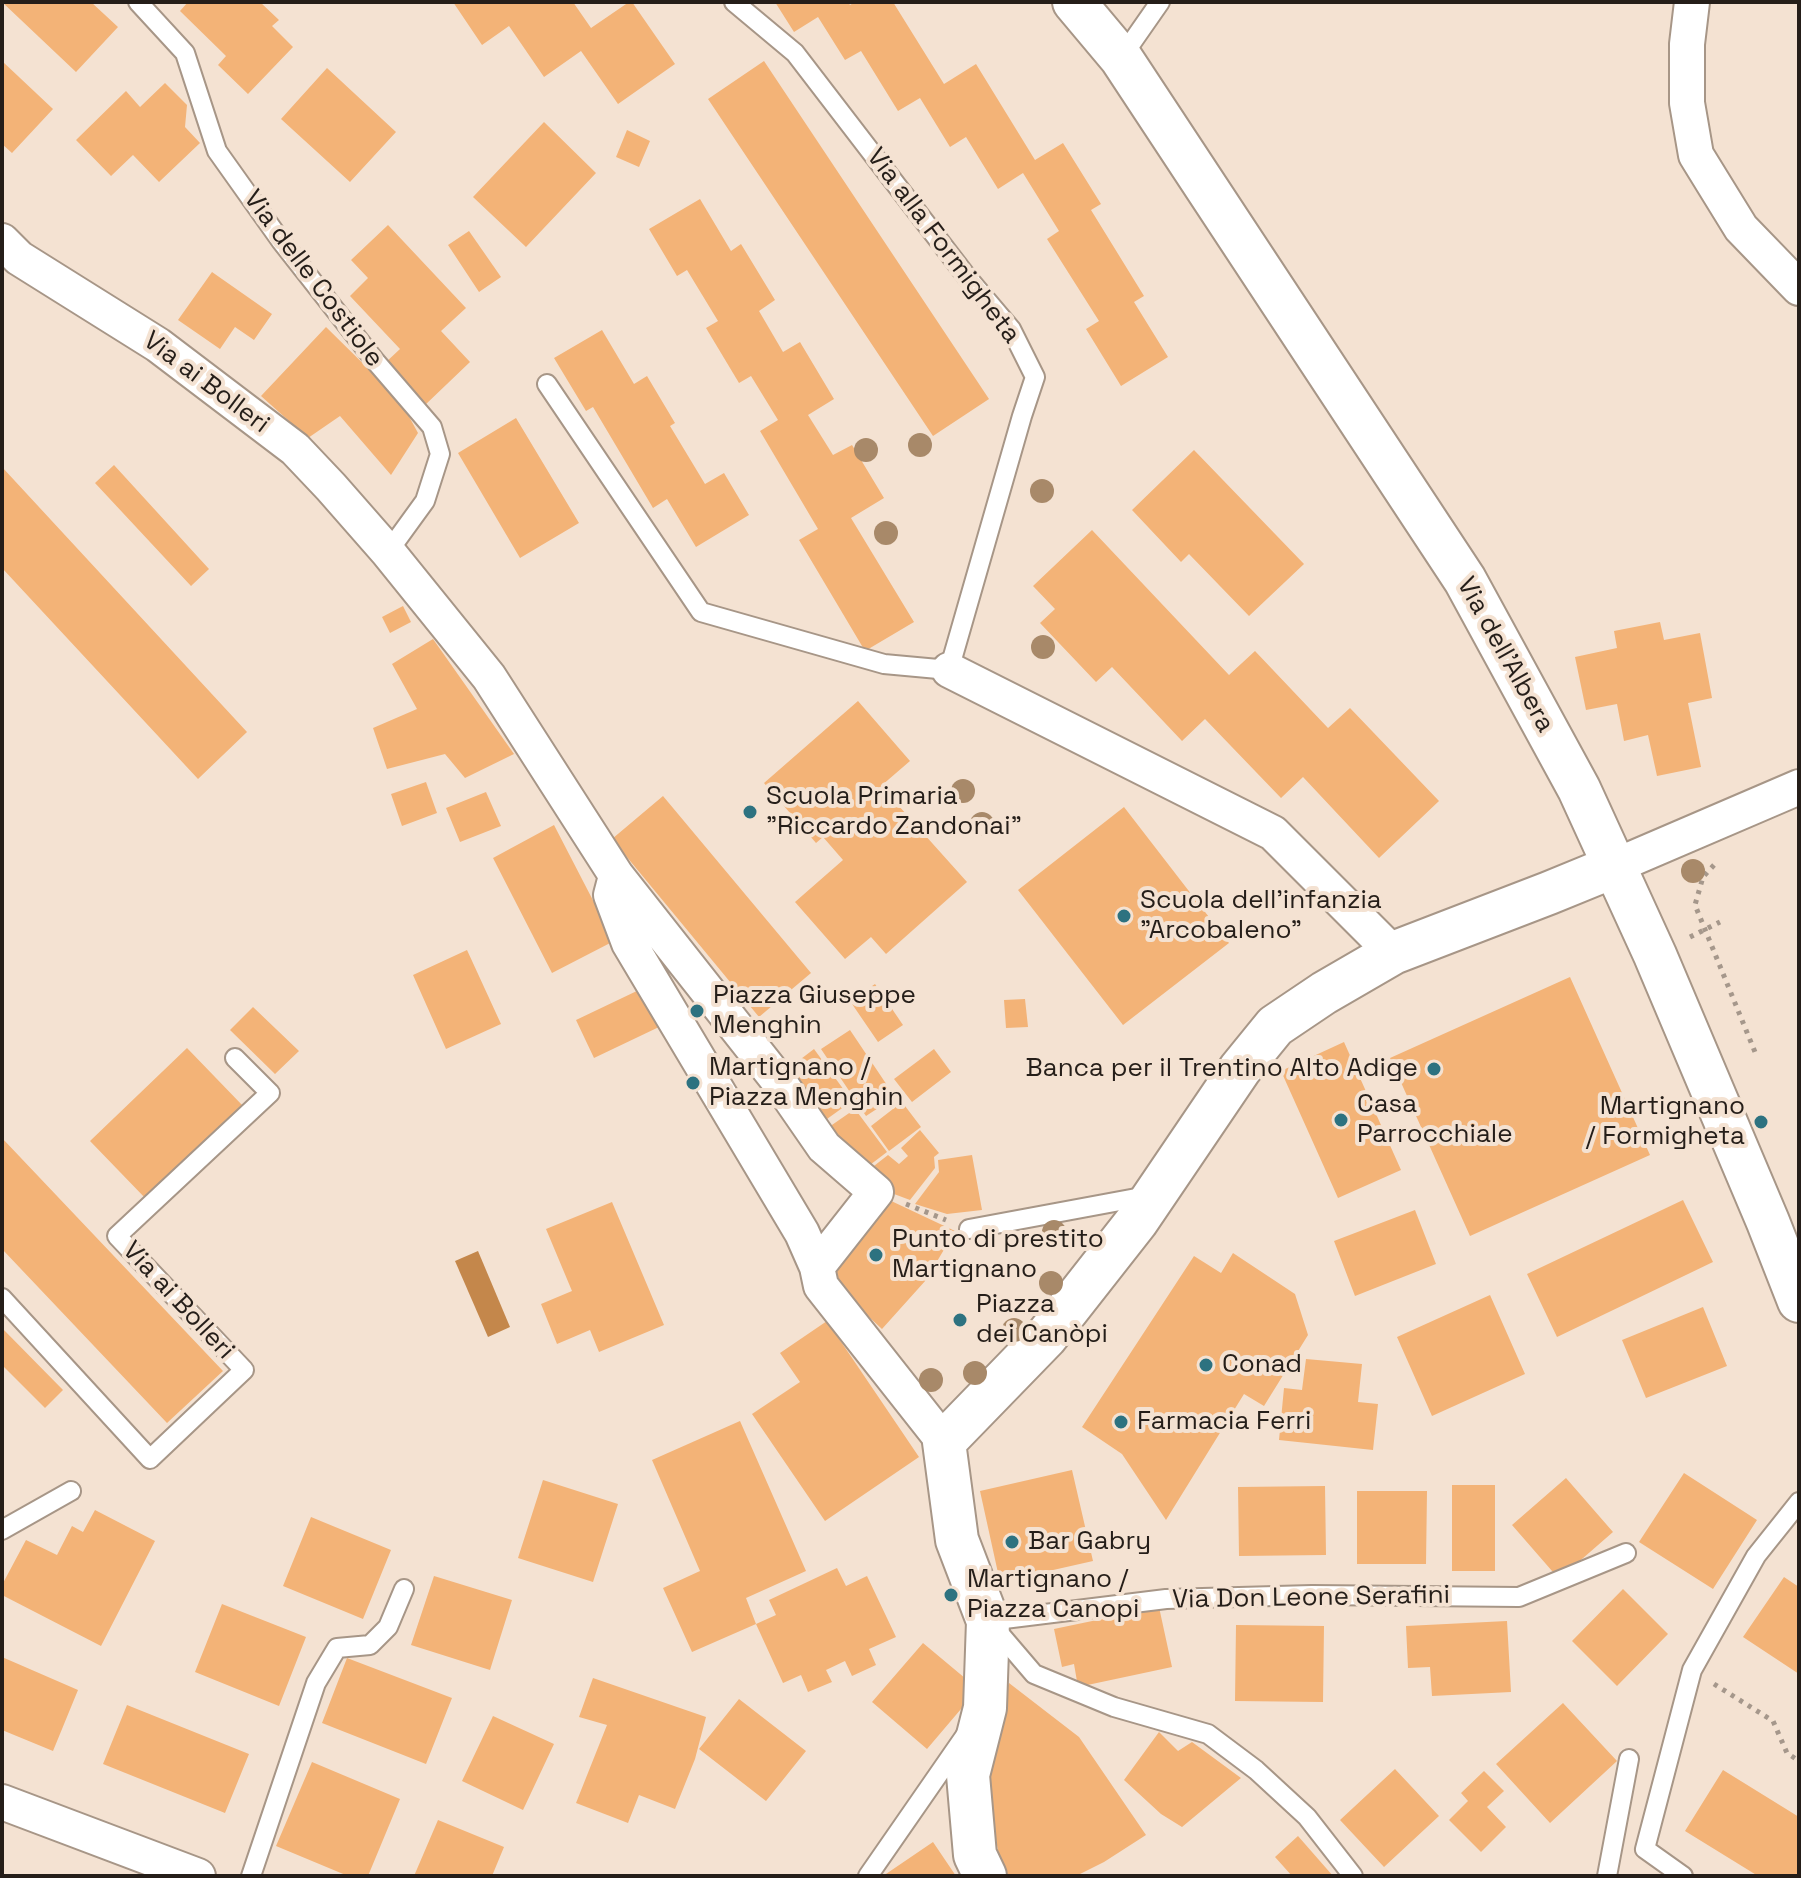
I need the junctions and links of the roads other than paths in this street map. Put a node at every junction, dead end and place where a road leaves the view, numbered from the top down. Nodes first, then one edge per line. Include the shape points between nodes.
1 (138, 2) edge
2 (734, 2) edge
3 (1074, 2) edge
4 (1160, 2) edge
5 (1692, 2) edge
6 (1121, 58) junction
7 (2, 241) edge
8 (1799, 288) edge
9 (547, 384) dead end
10 (388, 552) junction
11 (949, 670) junction
12 (1799, 787) edge
13 (1615, 866) junction
14 (616, 875) junction
15 (1393, 953) junction
16 (235, 1058) dead end
17 (1156, 1195) junction
18 (969, 1229) road end
19 (817, 1267) junction
20 (2, 1298) edge
21 (1799, 1301) edge
22 (944, 1442) junction
23 (71, 1491) dead end
24 (1799, 1502) edge
25 (2, 1530) edge
26 (1626, 1553) dead end
27 (404, 1589) dead end
28 (988, 1621) junction
29 (985, 1708) junction
30 (1629, 1759) dead end
31 (2, 1802) edge
32 (198, 1876) edge
33 (251, 1876) edge
34 (868, 1876) edge
35 (985, 1876) edge
36 (1353, 1876) edge
37 (1607, 1876) edge
38 (1683, 1876) edge

1 - 10 lane, Via delle Costiole via 185,53 217,151 281,241 432,427 440,454 425,501
2 - 11 lane, Via alla Formigheta via 795,53 1011,329 1035,377
3 - 6 street, Via dell'Albera
4 - 6 lane
5 - 8 street via 1687,103 1696,155 1741,228
6 - 13 street, Via dell'Albera via 1465,580
7 - 10 street, Via ai Bolleri via 19,258 158,345 295,449
9 - 11 lane via 701,612 884,664
10 - 14 street via 489,677
11 - 15 street via 1273,833
12 - 13 street
13 - 15 street
13 - 21 street, Via dell'Albera
14 - 19 street via 611,895 629,943 802,1233
14 - 19 street via 824,1147 876,1192
15 - 17 street via 1275,1026
16 - 20 lane, Via ai Bolleri via 270,1093 117,1236 244,1370 150,1459
17 - 18 lane
17 - 22 street via 1046,1337
19 - 22 street via 821,1286
22 - 28 street via 957,1540
23 - 25 lane
24 - 38 lane via 1756,1556 1692,1670 1645,1849
26 - 28 lane, Via Don Leone Serafini via 1519,1597 1166,1599
27 - 33 lane via 388,1627 370,1645 337,1648 316,1683
28 - 29 street
28 - 36 lane via 1034,1674 1114,1707 1208,1734 1307,1817
29 - 34 lane
29 - 35 street via 968,1775 975,1855
30 - 37 lane
31 - 32 street

